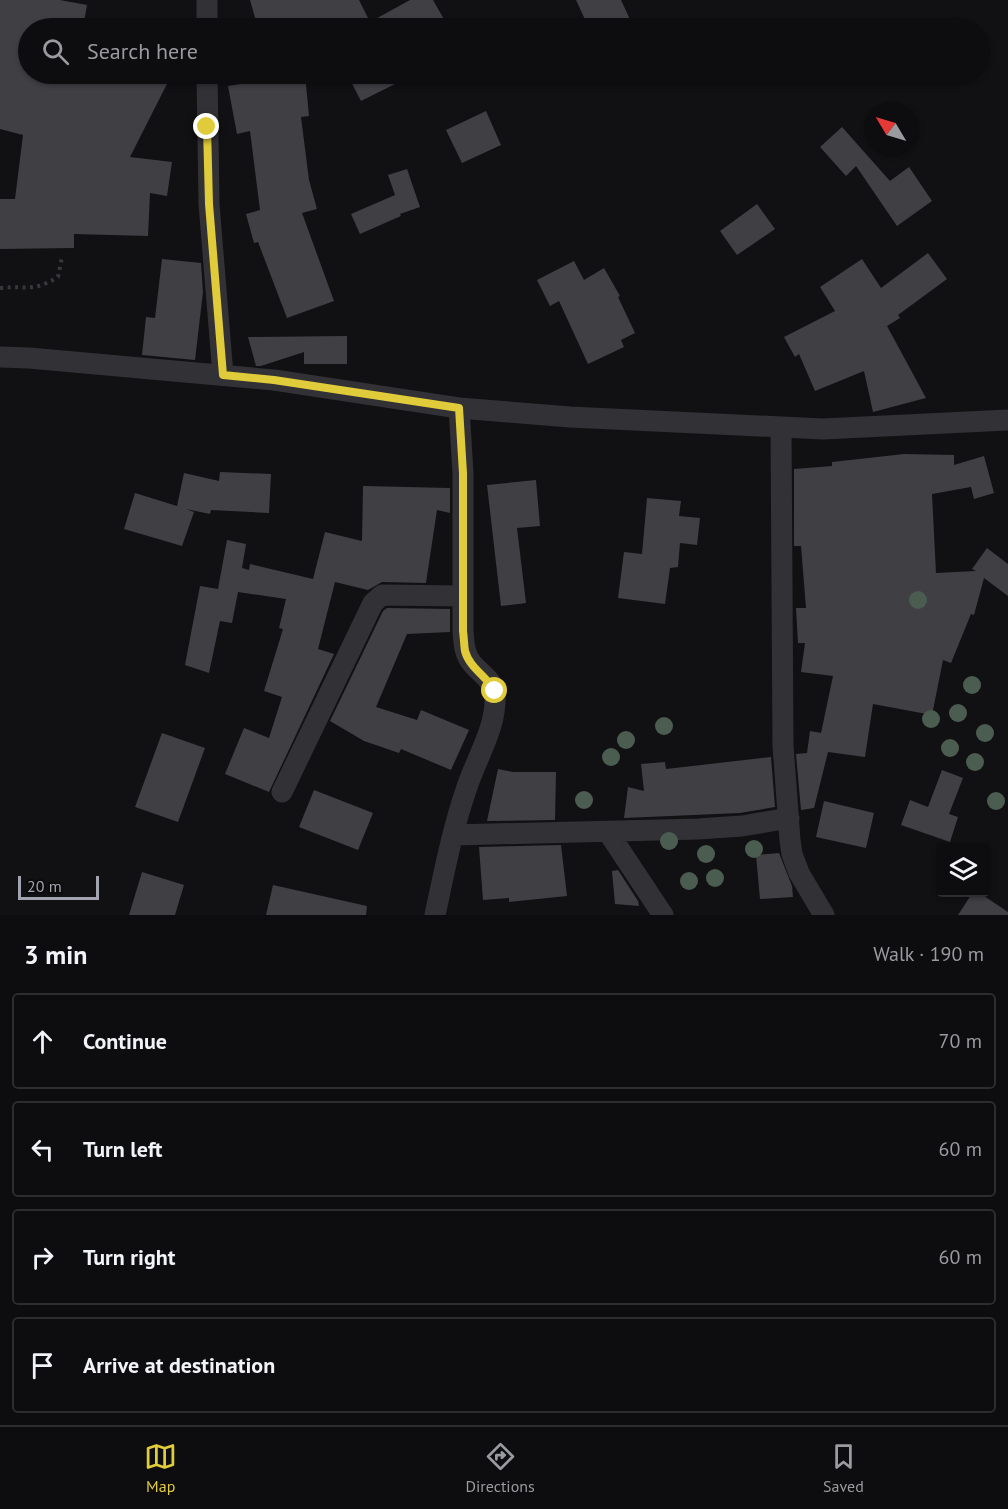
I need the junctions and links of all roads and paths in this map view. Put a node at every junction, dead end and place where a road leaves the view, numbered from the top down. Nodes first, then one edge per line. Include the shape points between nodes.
1 (207, 0) edge
2 (207, 18) edge
3 (207, 84) edge
4 (62, 257) dead end
5 (0, 288) edge
6 (0, 357) edge
7 (223, 375) junction
8 (459, 408) junction
9 (1008, 420) edge
10 (781, 428) junction
11 (463, 596) junction
12 (282, 792) dead end
13 (789, 818) junction
14 (608, 832) junction
15 (453, 835) junction
16 (435, 915) edge
17 (663, 915) edge
18 (824, 915) edge

1 - 2 street
3 - 7 street via 209,204
4 - 5 path via 58,277 46,284 26,289
6 - 7 street
7 - 8 street
8 - 10 street
8 - 11 street
9 - 10 street
10 - 13 street via 783,746
11 - 12 street via 382,595 373,603
11 - 15 street via 465,652 490,681 495,691 495,710
13 - 14 street via 742,826
13 - 18 street via 792,854 808,891
14 - 15 street
14 - 17 street
15 - 16 street

